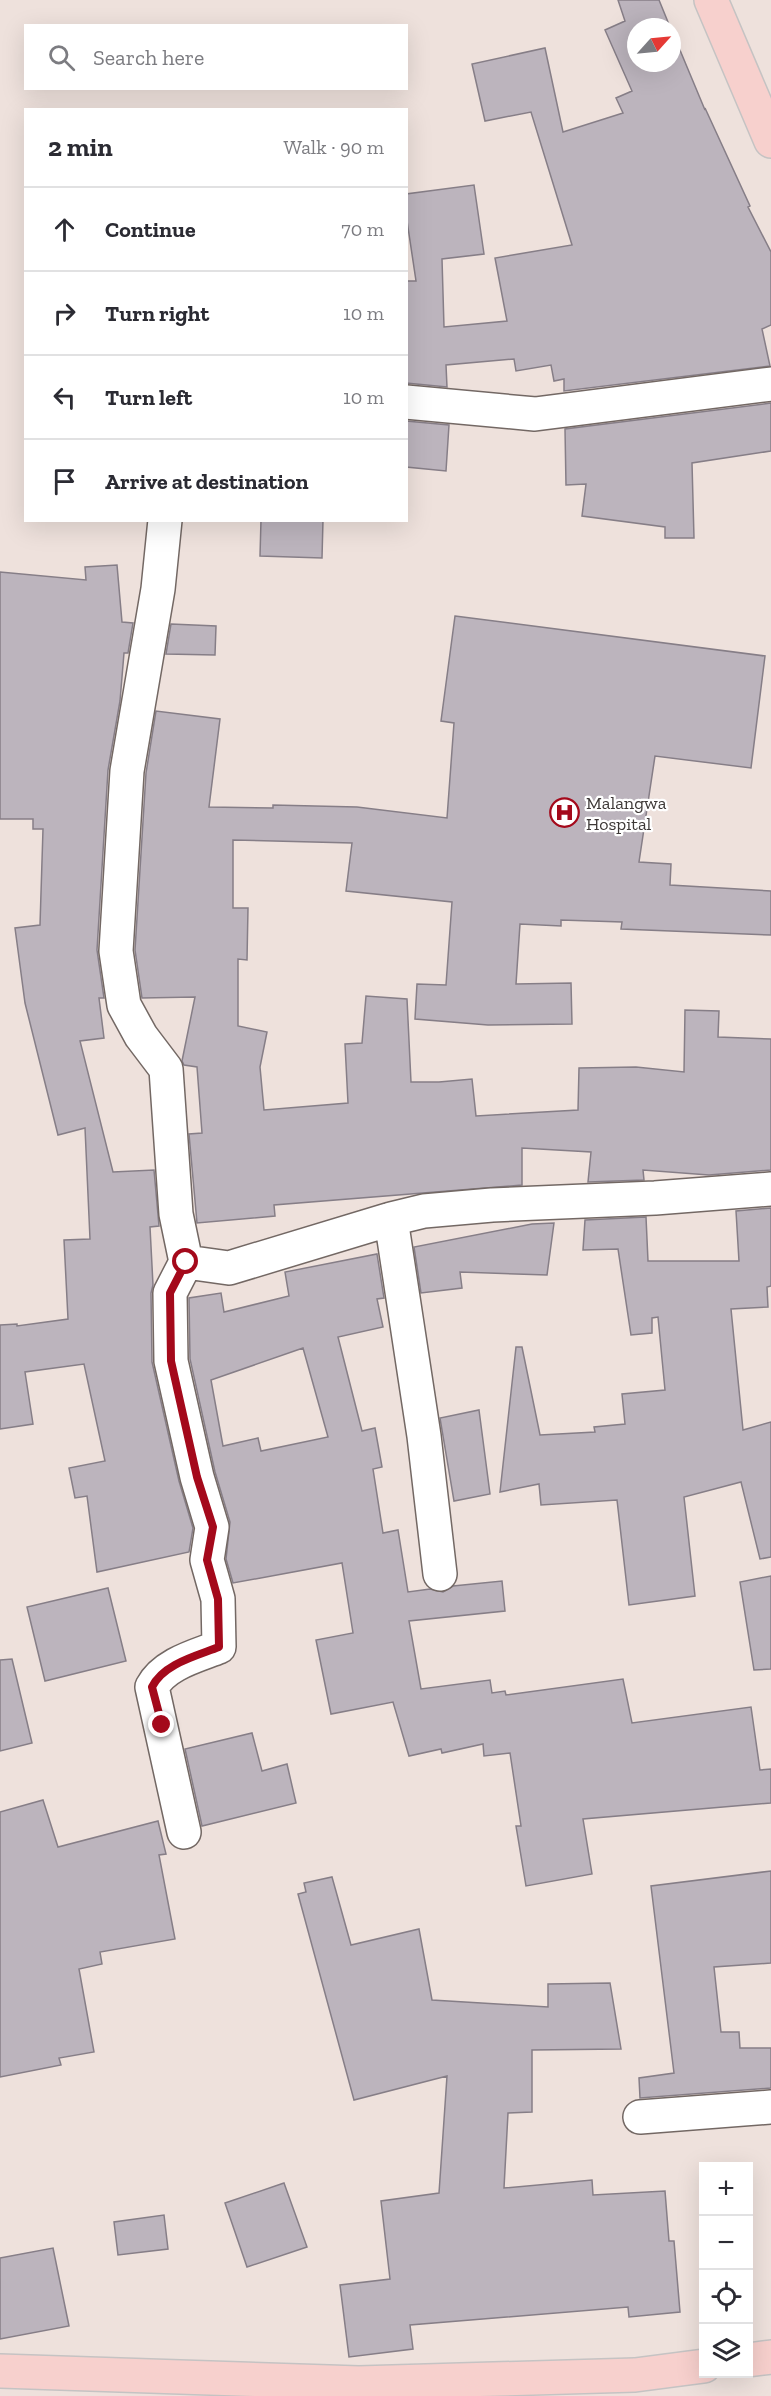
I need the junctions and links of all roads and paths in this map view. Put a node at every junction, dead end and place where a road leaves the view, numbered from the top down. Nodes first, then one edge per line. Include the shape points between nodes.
1 (711, 0) edge
2 (771, 141) edge
3 (771, 384) edge
4 (408, 402) edge
5 (165, 522) edge
6 (771, 1189) edge
7 (391, 1219) junction
8 (186, 1262) junction
9 (440, 1574) dead end
10 (184, 1832) dead end
11 (771, 2107) edge
12 (640, 2117) dead end
13 (771, 2357) edge
14 (753, 2359) edge
15 (699, 2367) edge
16 (0, 2371) edge
17 (359, 2390) edge

1 - 2 main road
3 - 4 street via 535,414
5 - 8 street via 158,589 127,771 116,951 124,1005 166,1069 176,1214
6 - 7 street via 492,1205 424,1211
7 - 8 street via 229,1268
7 - 9 street via 424,1436
8 - 10 street via 170,1293 171,1361 197,1477 213,1527 207,1560 218,1599 219,1647 158,1676 152,1687
11 - 12 street
13 - 14 main road
15 - 17 main road via 635,2375
16 - 17 main road

